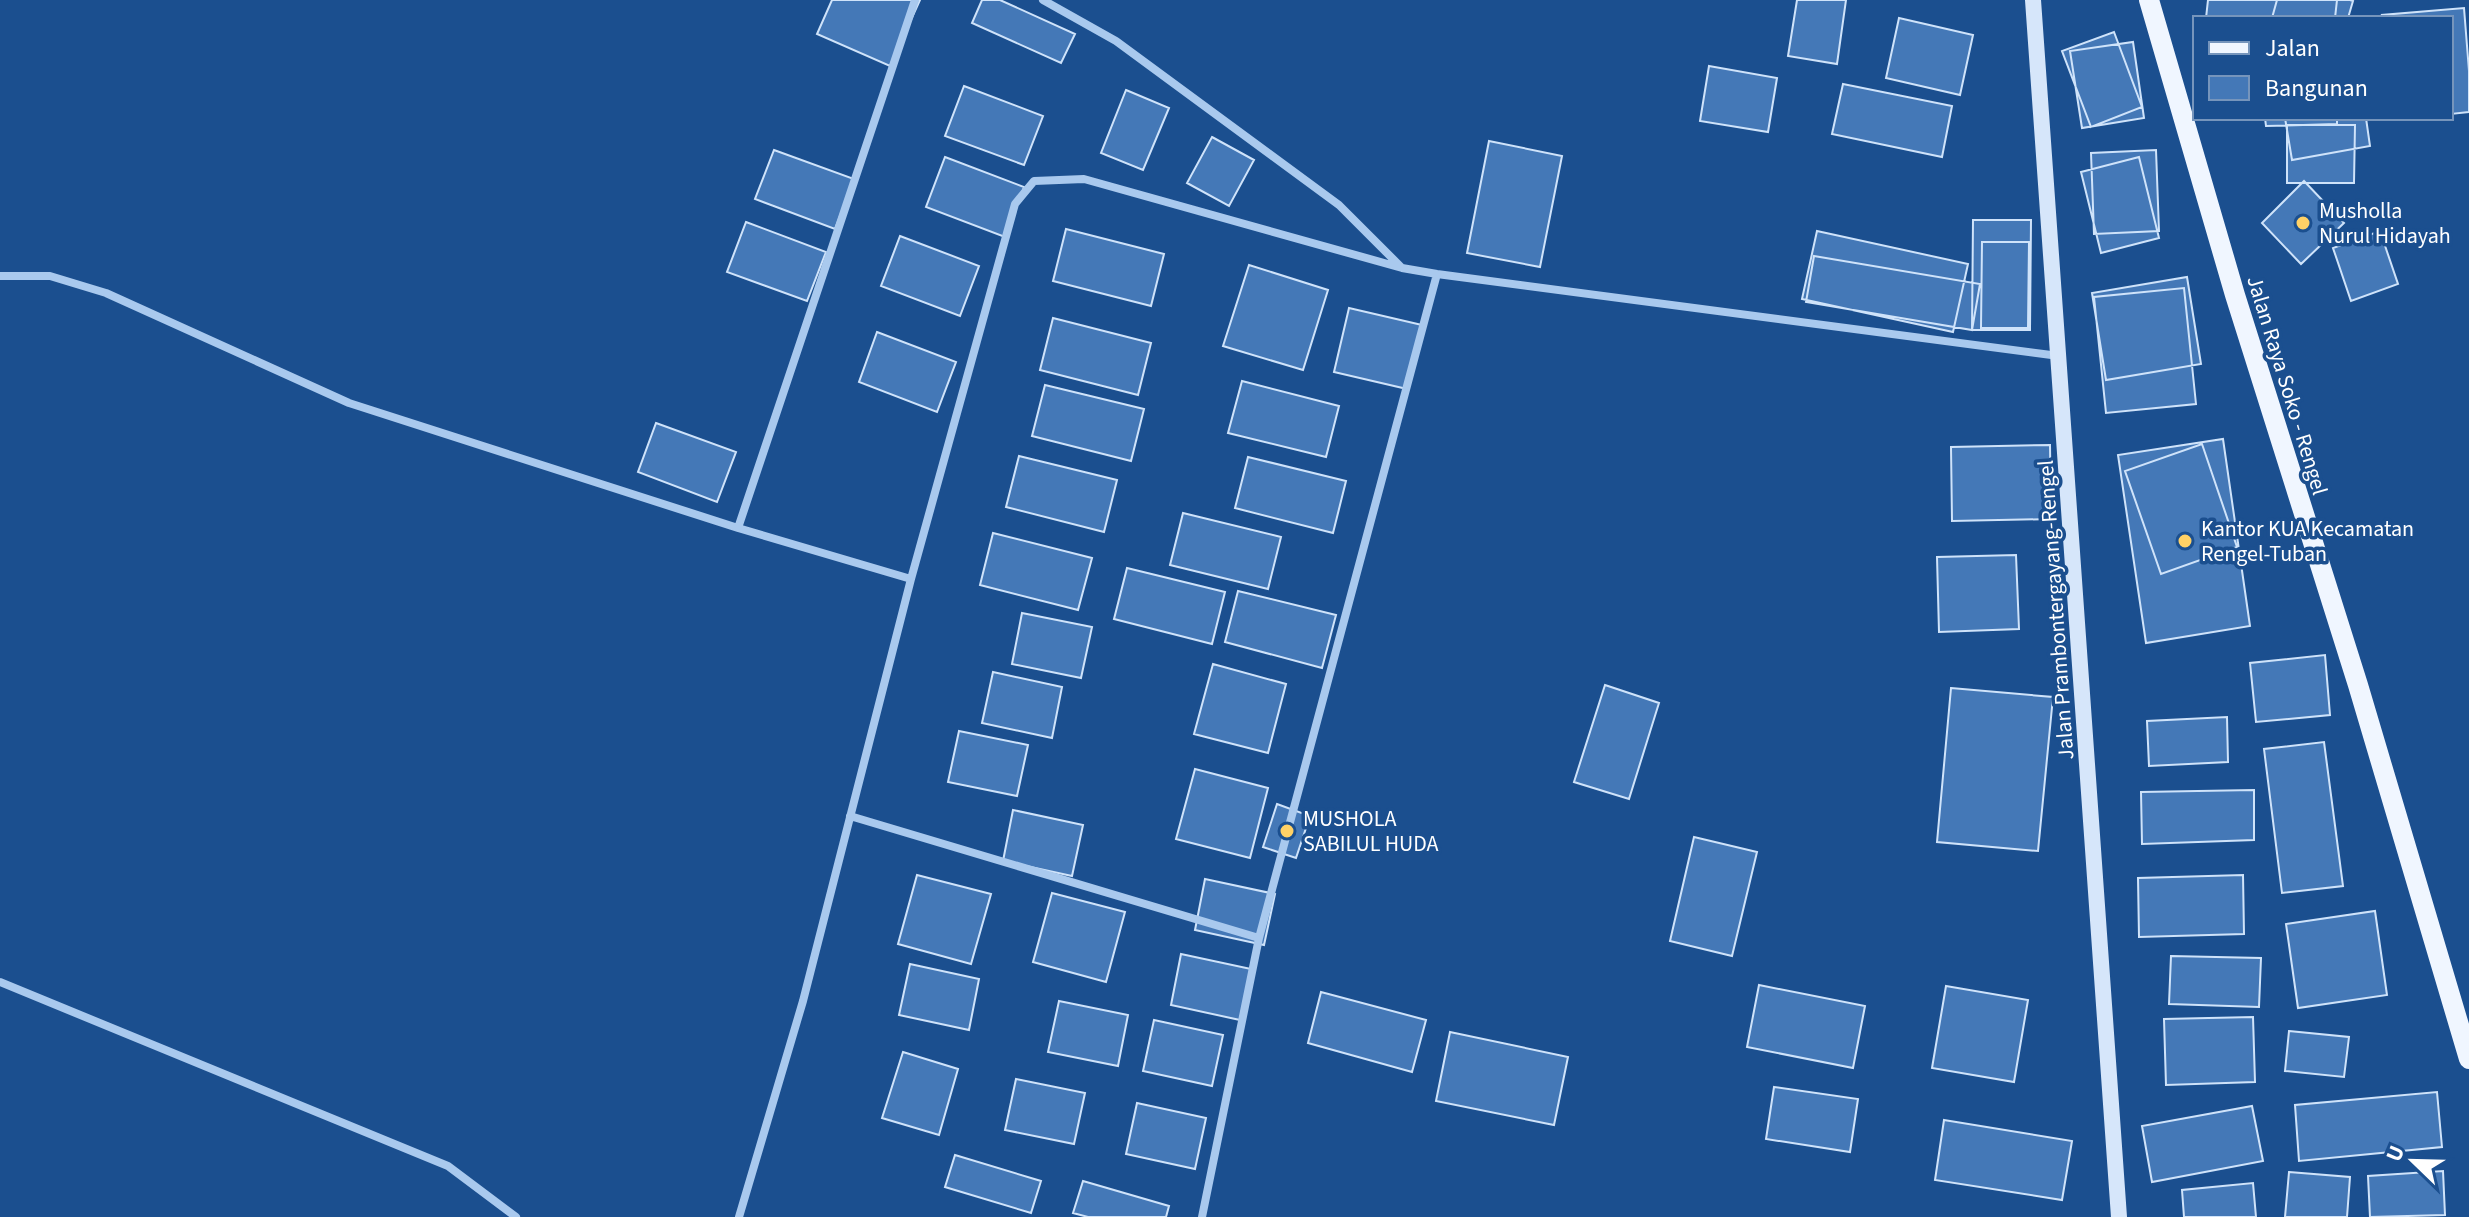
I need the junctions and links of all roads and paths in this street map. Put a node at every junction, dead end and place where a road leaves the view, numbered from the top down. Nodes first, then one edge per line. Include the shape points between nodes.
1 (915, 0) edge
2 (1043, 0) edge
3 (2033, 0) edge
4 (2149, 0) edge
5 (1402, 268) junction
6 (1437, 274) junction
7 (0, 276) edge
8 (2060, 356) junction
9 (738, 528) junction
10 (911, 579) junction
11 (850, 816) junction
12 (1259, 938) junction
13 (0, 982) edge
14 (2469, 1059) edge
15 (516, 1217) edge
16 (739, 1217) edge
17 (1202, 1217) edge
18 (2119, 1217) edge

1 - 9 street
2 - 5 street via 1116,41 1339,205
3 - 8 street, Jalan Prambontergayang-Rengel
4 - 14 main road, Jalan Raya Soko - Rengel
5 - 6 street
5 - 10 street via 1084,179 1034,181 1015,204
6 - 8 street
6 - 12 street
7 - 9 street via 50,276 106,293 349,403
8 - 18 street, Jalan Prambontergayang-Rengel
9 - 10 street
10 - 11 street
11 - 12 street
11 - 16 street via 803,1001
12 - 17 street
13 - 15 street via 448,1166

